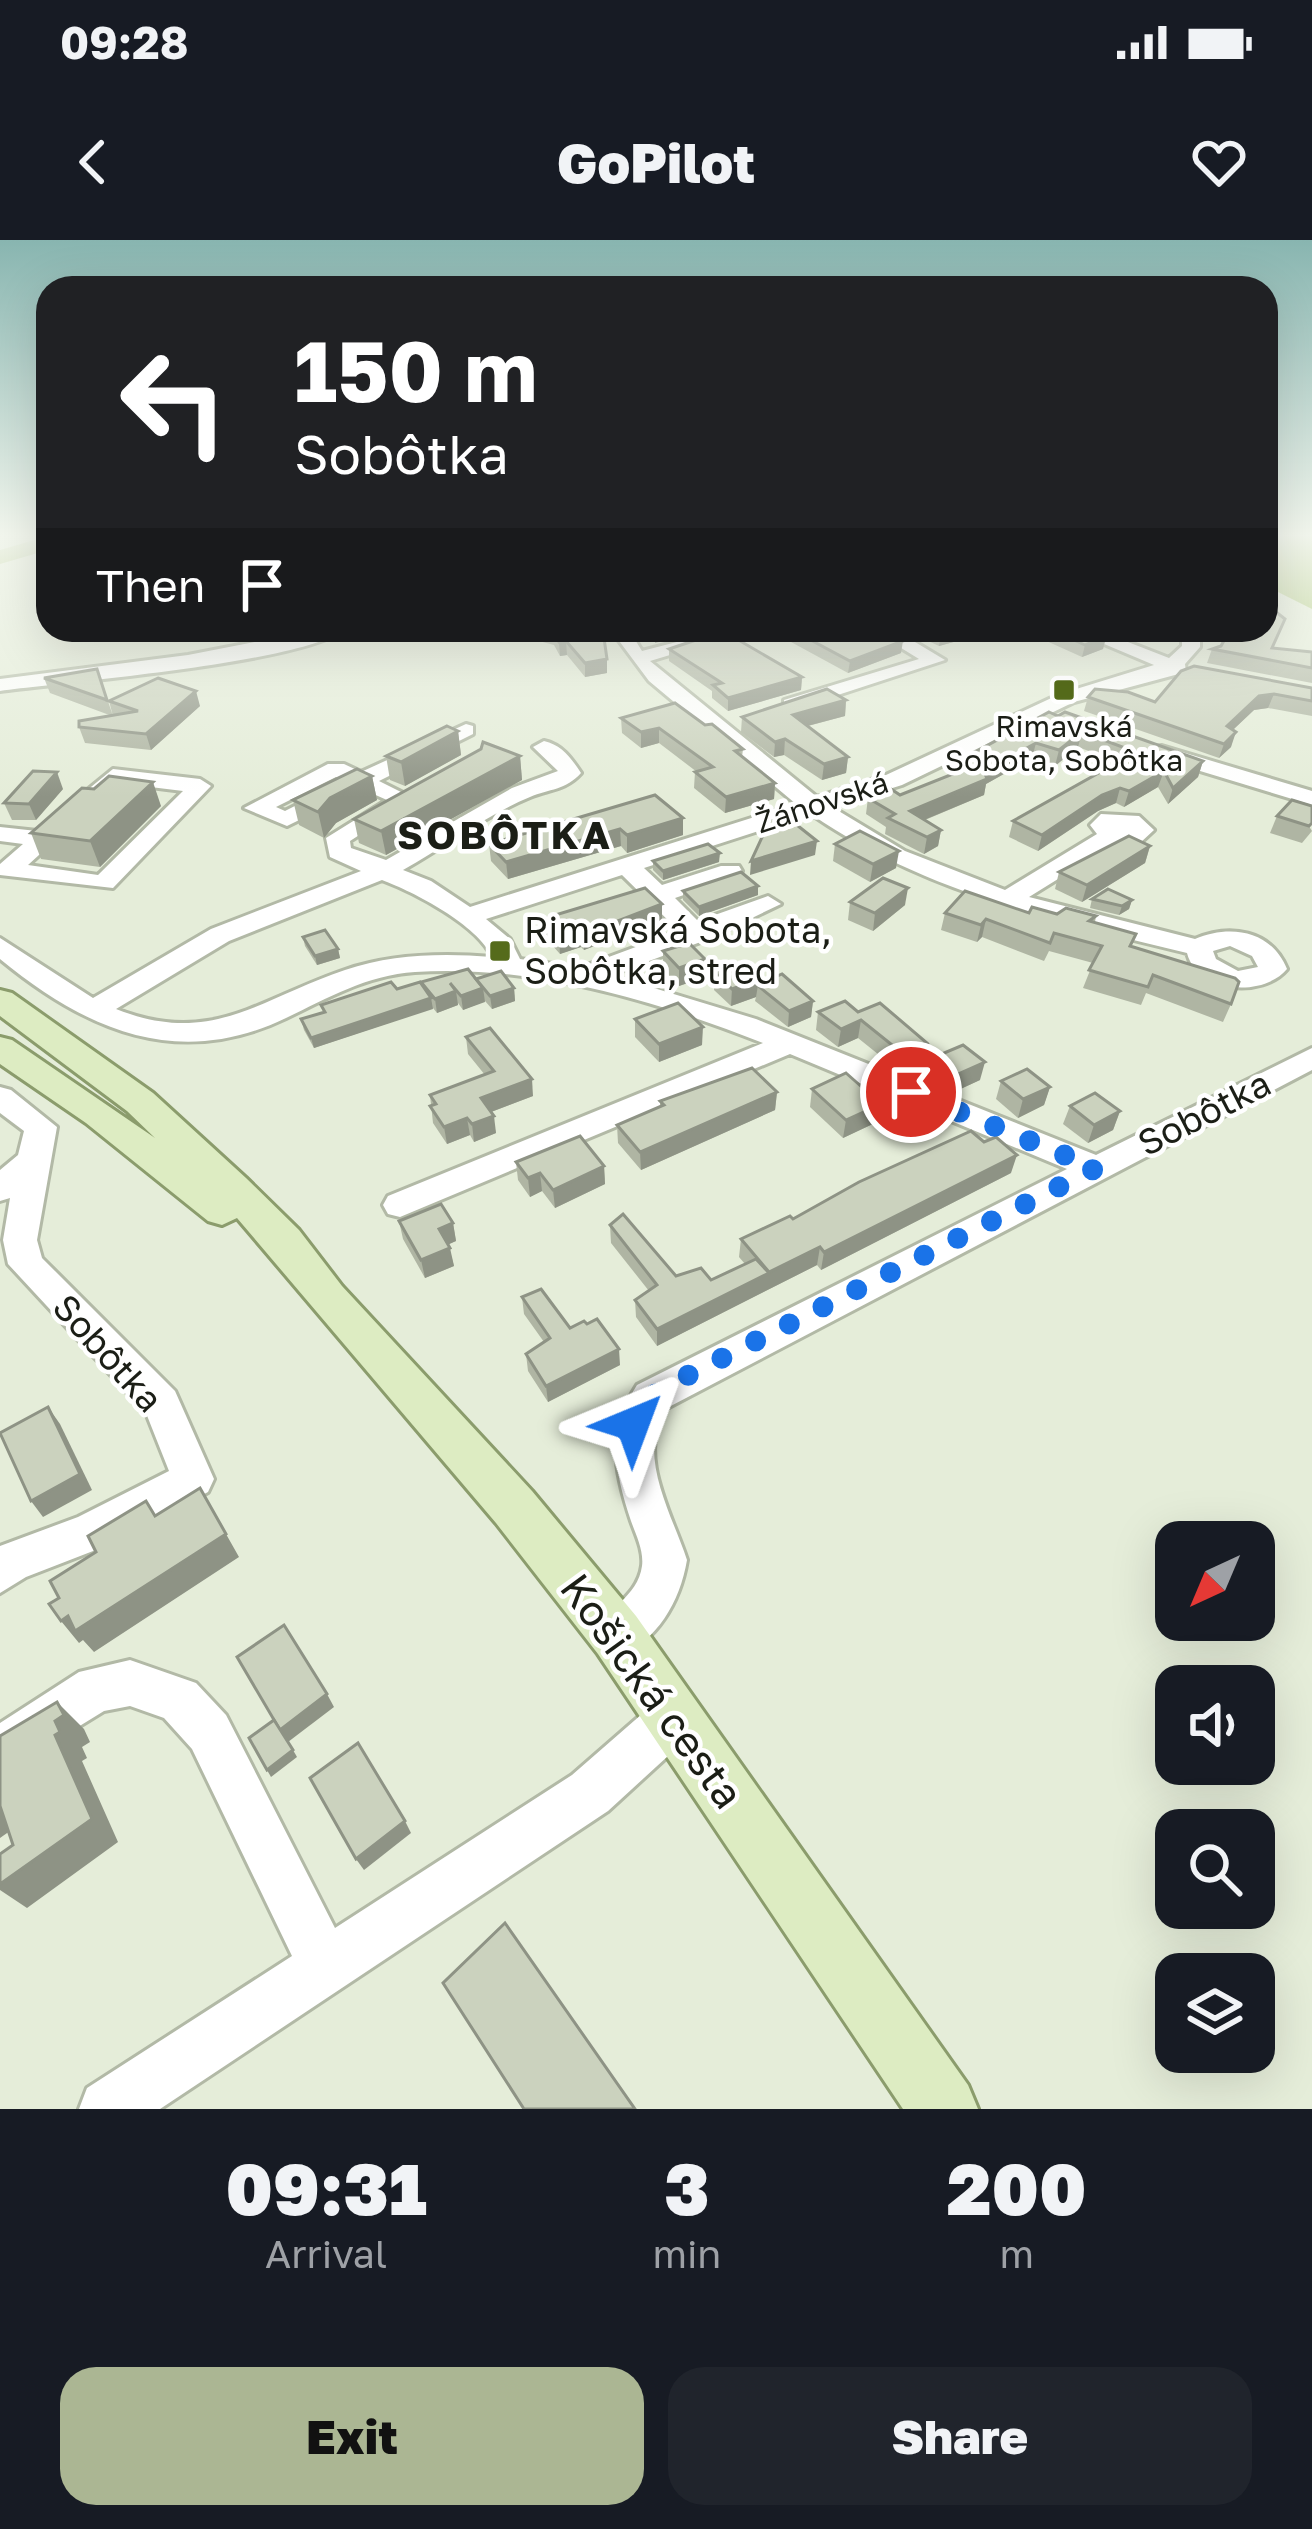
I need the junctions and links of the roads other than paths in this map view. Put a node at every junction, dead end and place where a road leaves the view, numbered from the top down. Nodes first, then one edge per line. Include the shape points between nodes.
1 (218, 642) edge
2 (628, 642) edge
3 (699, 642) edge
4 (902, 642) edge
5 (1112, 642) edge
6 (1191, 642) edge
7 (638, 658) junction
8 (1183, 669) junction
9 (0, 682) edge
10 (1042, 708) junction
11 (759, 714) edge
12 (1080, 722) edge
13 (466, 730) dead end
14 (1137, 744) edge
15 (544, 748) dead end
16 (1312, 798) edge
17 (816, 806) junction
18 (0, 834) edge
19 (1112, 835) dead end
20 (42, 839) junction
21 (626, 865) junction
22 (382, 871) junction
23 (730, 871) edge
24 (658, 895) junction
25 (1007, 900) junction
26 (768, 904) dead end
27 (467, 916) junction
28 (697, 930) junction
29 (0, 946) edge
30 (1199, 948) dead end
31 (510, 968) junction
32 (585, 976) junction
33 (91, 1011) junction
34 (2, 1015) edge
35 (790, 1043) junction
36 (1312, 1058) edge
37 (0, 1097) edge
38 (32, 1160) junction
39 (1096, 1168) junction
40 (0, 1189) edge
41 (400, 1205) dead end
42 (0, 1573) edge
43 (617, 1636) junction
44 (675, 1717) junction
45 (0, 1751) edge
46 (325, 1965) junction
47 (108, 2109) edge
48 (944, 2109) edge

1 - 9 street
2 - 7 street
3 - 7 street
4 - 11 street via 935,660
5 - 8 street
6 - 8 street
7 - 17 street
8 - 10 street, Žánovská
10 - 12 street
10 - 17 street, Žánovská via 914,771
13 - 22 street via 361,781 412,794 335,843
14 - 16 street
15 - 22 street via 570,773
17 - 21 street, Žánovská
17 - 25 street via 893,854
18 - 20 street
19 - 25 street
20 - 20 street via 113,776 200,786 104,883 8,870
21 - 24 street
21 - 27 street
22 - 27 street
22 - 33 street via 220,935
23 - 24 street
24 - 28 street
25 - 30 street
26 - 28 street, Sobôtka
27 - 31 street via 501,945
28 - 32 street, Sobôtka
29 - 33 street, Sobôtka
31 - 32 street, Sobôtka
31 - 33 street, Sobôtka via 380,967 232,1029 191,1034 152,1033
32 - 35 street, Sobôtka via 649,990
34 - 43 main road, Košická cesta via 327,1298 445,1426
35 - 39 street, Sobôtka
35 - 41 street
36 - 39 street, Sobôtka
37 - 38 street, Sobôtka via 41,1127
38 - 40 street
38 - 42 street, Sobôtka via 20,1240 26,1264 161,1403 194,1479
39 - 43 street, Sobôtka via 651,1397 631,1444 665,1560 663,1579 645,1613
43 - 44 main road, Košická cesta
44 - 46 street via 590,1793
44 - 48 main road, Košická cesta
45 - 46 street via 96,1689 130,1683 179,1700 209,1732
46 - 47 street

